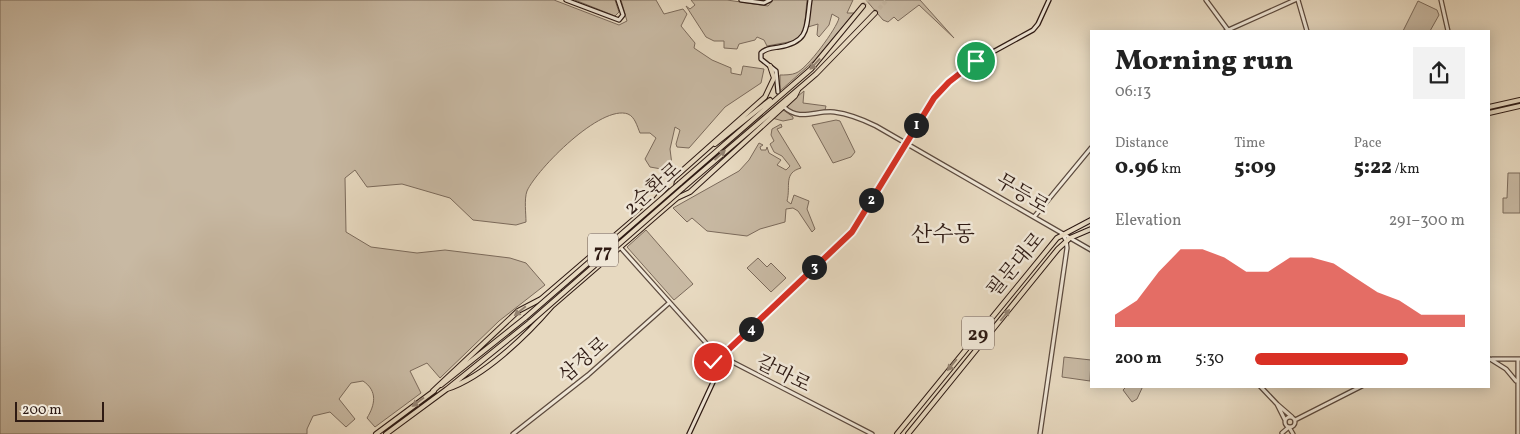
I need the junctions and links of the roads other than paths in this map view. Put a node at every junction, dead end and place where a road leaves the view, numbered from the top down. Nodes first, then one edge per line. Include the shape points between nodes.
1 (566, 0) edge
2 (618, 0) edge
3 (741, 0) edge
4 (770, 0) edge
5 (810, 0) edge
6 (1049, 0) edge
7 (1206, 0) edge
8 (1297, 0) edge
9 (1441, 0) edge
10 (863, 6) tunnel mouth
11 (875, 13) tunnel mouth
12 (1226, 30) edge
13 (1229, 30) edge
14 (1307, 30) edge
15 (1448, 30) edge
16 (770, 66) junction
17 (798, 90) junction
18 (778, 92) dead end
19 (783, 93) junction
20 (1520, 100) edge
21 (1520, 106) edge
22 (784, 107) dead end
23 (1490, 107) edge
24 (1490, 113) edge
25 (906, 142) junction
26 (707, 149) junction
27 (1090, 149) edge
28 (674, 178) junction
29 (666, 188) junction
30 (680, 196) junction
31 (649, 206) junction
32 (1034, 217) junction
33 (1090, 220) edge
34 (638, 222) junction
35 (1090, 229) edge
36 (1061, 234) junction
37 (612, 237) junction
38 (1068, 239) junction
39 (616, 242) junction
40 (621, 248) junction
41 (1090, 250) edge
42 (615, 253) junction
43 (600, 256) junction
44 (595, 262) junction
45 (588, 275) junction
46 (533, 303) junction
47 (669, 303) junction
48 (550, 308) junction
49 (546, 314) junction
50 (705, 344) junction
51 (724, 359) junction
52 (1490, 359) edge
53 (1519, 360) edge
54 (717, 374) junction
55 (1517, 382) junction
56 (1262, 388) edge
57 (1358, 388) edge
58 (447, 389) junction
59 (1519, 390) edge
60 (434, 391) junction
61 (1277, 404) junction
62 (1292, 417) junction
63 (1286, 420) junction
64 (1295, 420) junction
65 (1294, 425) junction
66 (1289, 427) junction
67 (1282, 433) edge
68 (376, 434) edge
69 (386, 434) edge
70 (513, 434) edge
71 (689, 434) edge
72 (872, 434) edge
73 (896, 434) edge
74 (908, 434) edge
75 (1040, 434) edge
76 (1294, 434) edge
77 (1518, 434) edge

1 - 2 street via 619,20 624,15
3 - 4 street via 764,4
5 - 16 street via 802,39 761,53 761,59
6 - 25 street via 1031,32 971,64 940,90
7 - 12 street
8 - 13 street
8 - 14 street
9 - 15 street
10 -> 19 main road, 2순환로 / 77 via 834,42
11 - 17 main road, 2순환로 / 77
16 - 18 street via 777,73
16 - 26 main road via 774,78 768,93
17 - 30 main road via 690,192
58 -> 17 main road, 2순환로 / 77, bridge via 530,322
19 - 26 main road
19 - 60 main road, 2순환로 / 77, bridge via 526,318
20 - 23 main road
21 - 24 main road
22 - 25 street, 무등로 via 800,115 832,112 851,115
25 - 32 street, 무등로
25 - 51 street via 852,232 728,350
26 - 28 main road
27 - 32 street
28 - 29 main road
28 - 30 main road via 671,186
29 - 31 main road
29 - 34 main road via 661,200
30 - 40 main road
31 - 34 main road
31 - 37 main road
32 - 36 street, 무등로
33 - 36 main road, 필문대로 / 29
34 - 39 main road
35 - 38 main road, 필문대로 / 29
36 - 38 street, 무등로
36 -> 73 main road, 필문대로 / 29
37 - 39 street, 갈마로
37 - 46 main road
38 - 41 street, 무등로
74 -> 38 main road, 필문대로 / 29
38 - 75 street
39 - 40 street, 갈마로
39 - 43 main road
40 - 42 main road
40 - 47 street, 갈마로
42 - 43 main road
42 - 45 main road
43 - 44 main road
44 - 45 main road
44 - 48 main road via 562,292
45 - 48 main road
46 - 49 main road
46 -> 60 main road via 518,311
47 - 50 street, 갈마로
47 - 70 street, 삼정로 via 588,375
48 - 49 main road
49 - 58 main road via 494,361 457,386
50 - 51 street, 갈마로
50 - 54 street
51 - 54 street
51 - 72 street, 갈마로
52 - 53 street
52 - 55 street via 1506,369
53 - 55 street
54 - 71 street
55 - 59 street
56 - 61 street
57 - 64 street
58 - 69 main road, 2순환로 / 77
59 - 77 street
60 -> 68 main road, 2순환로 / 77
61 - 62 street
61 - 63 street
62 - 63 street
62 - 64 street
63 - 66 street
64 - 65 street
65 - 66 street
65 - 76 street
66 - 67 street
66 - 76 street

